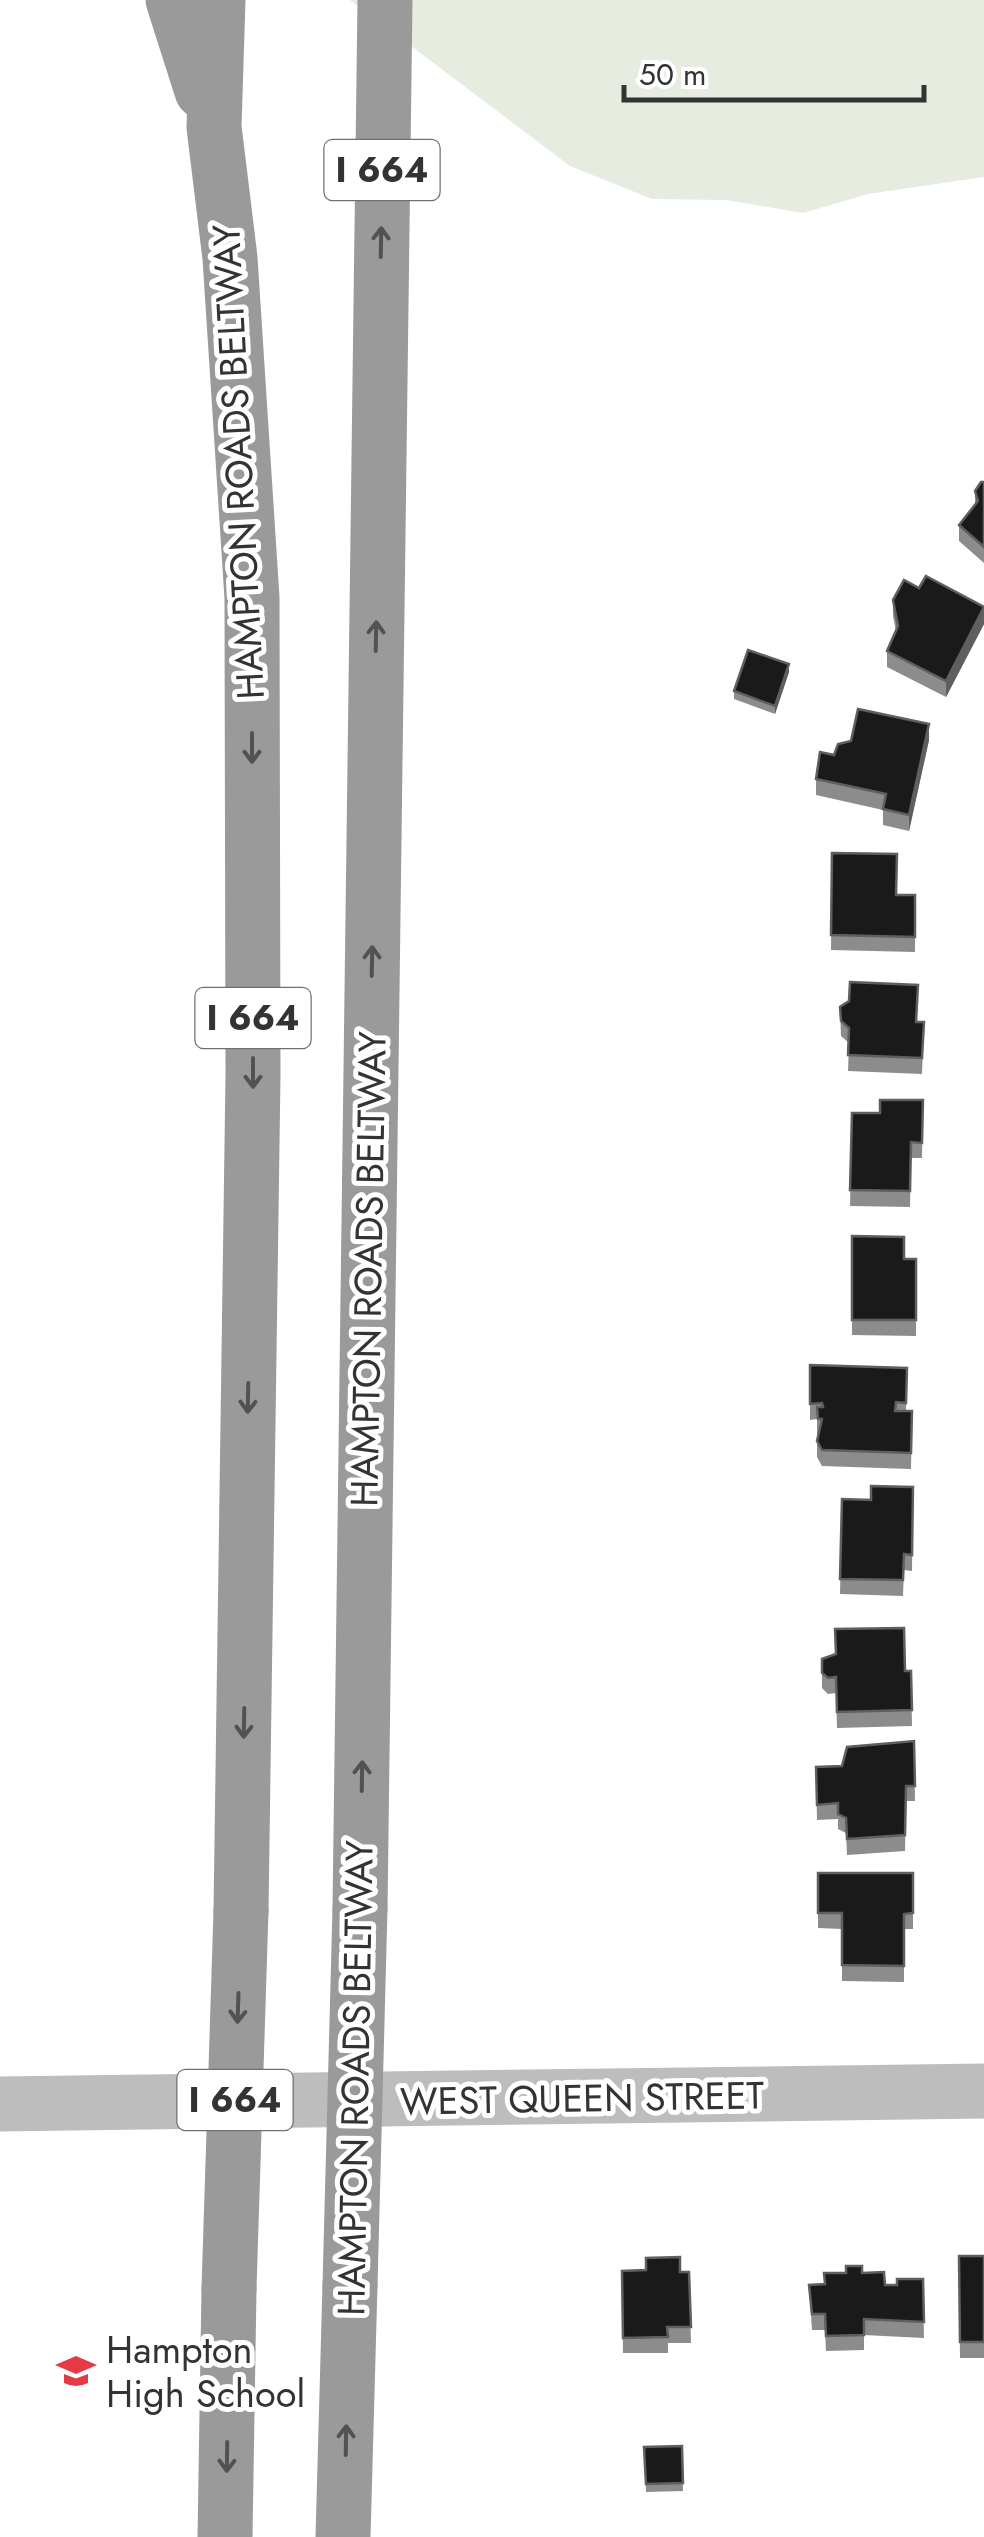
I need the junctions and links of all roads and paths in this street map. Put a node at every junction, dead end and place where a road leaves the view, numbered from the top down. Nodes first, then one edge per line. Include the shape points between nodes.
1 (173, 0) edge
2 (218, 0) edge
3 (385, 0) edge
4 (214, 127) junction
5 (984, 2091) edge
6 (0, 2104) edge
7 (226, 2537) edge
8 (344, 2537) edge

1 - 4 highway
2 - 4 highway
8 -> 3 highway, HAMPTON ROADS BELTWAY / I 664, bridge via 360,1909
4 -> 7 highway, HAMPTON ROADS BELTWAY / I 664, bridge via 230,258 252,598 253,1075
5 - 6 main road, WEST QUEEN STREET

